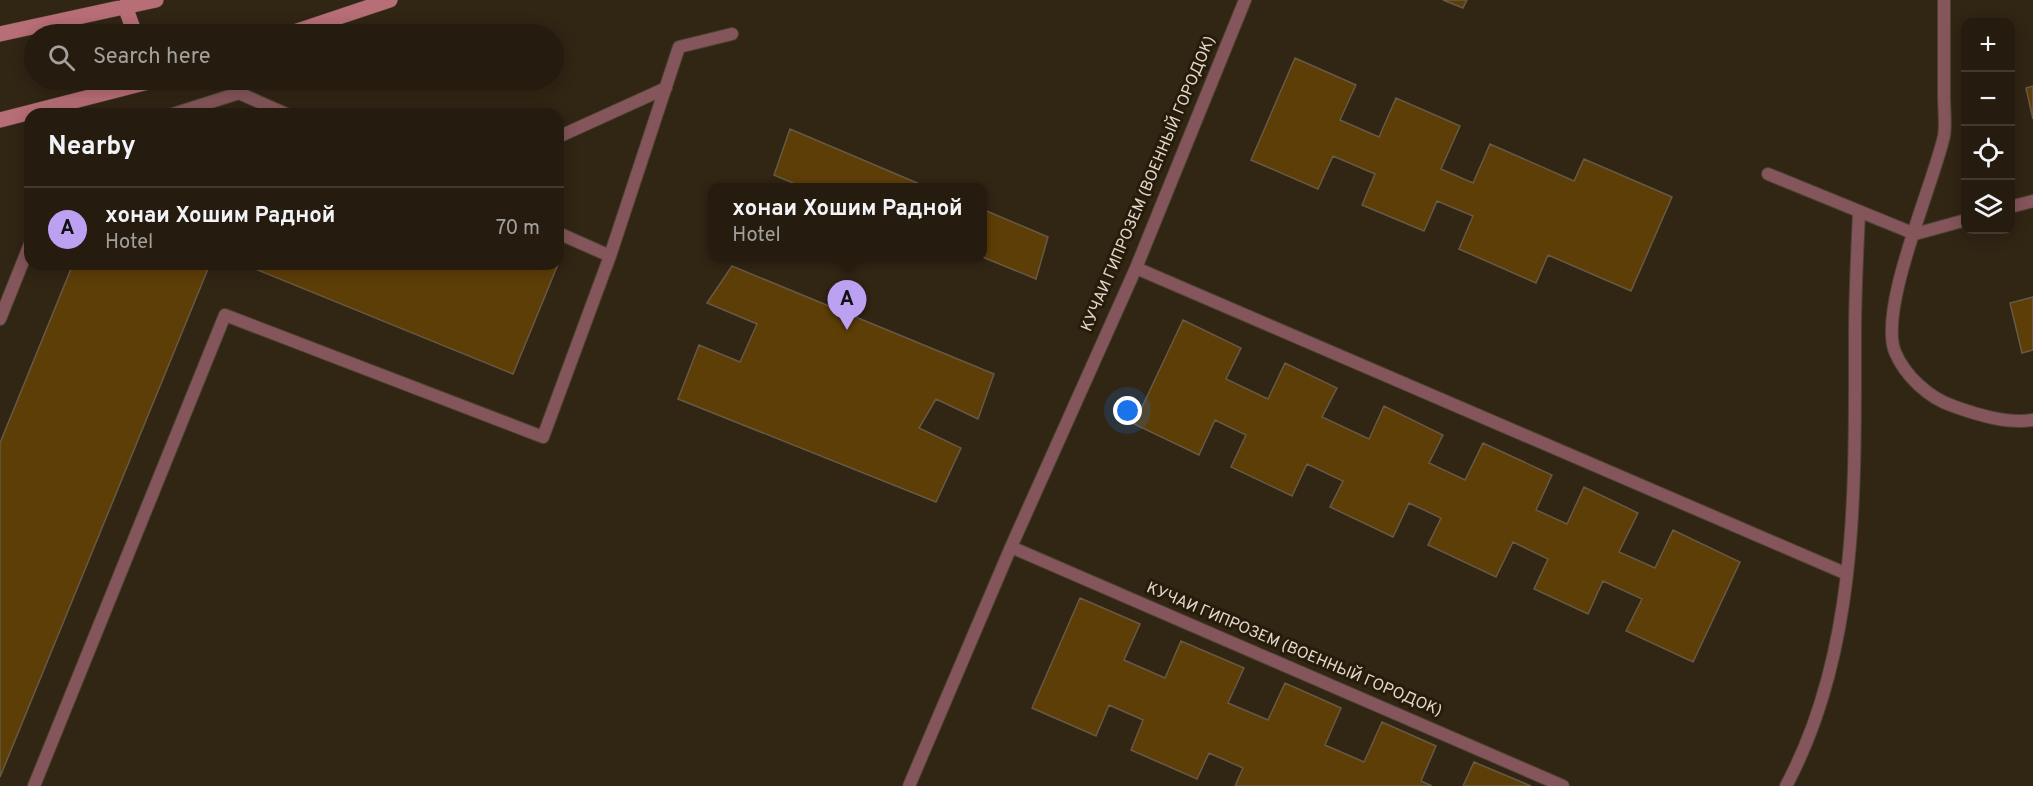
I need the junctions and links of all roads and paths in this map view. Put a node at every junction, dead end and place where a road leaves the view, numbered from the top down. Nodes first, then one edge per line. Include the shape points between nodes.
1 (156, 0) edge
2 (390, 0) edge
3 (1245, 0) edge
4 (1944, 0) edge
5 (125, 6) junction
6 (45, 24) edge
7 (131, 24) edge
8 (318, 24) edge
9 (24, 29) edge
10 (0, 34) edge
11 (732, 34) dead end
12 (666, 88) junction
13 (114, 90) edge
14 (46, 108) edge
15 (192, 108) edge
16 (273, 108) edge
17 (24, 114) edge
18 (0, 120) edge
19 (564, 134) edge
20 (1768, 174) dead end
21 (2033, 201) edge
22 (2015, 206) edge
23 (1859, 213) junction
24 (1961, 221) edge
25 (1916, 234) junction
26 (564, 236) edge
27 (610, 256) junction
28 (24, 259) edge
29 (1136, 268) junction
30 (0, 319) edge
31 (2033, 420) edge
32 (1011, 547) junction
33 (1847, 574) junction
34 (34, 786) edge
35 (909, 786) edge
36 (1563, 786) edge
37 (1786, 786) edge

1 - 5 main road
2 - 8 main road
3 - 29 lane, КУЧАИ ГИПРОЗЕМ (ВОЕННЫЙ ГОРОДОК)
4 - 25 lane via 1944,134
5 - 6 main road
5 - 7 main road
9 - 10 main road
11 - 12 lane via 679,47
12 - 19 lane
12 - 27 lane
13 - 14 main road
15 - 16 lane via 239,93
17 - 18 main road
20 - 23 lane
21 - 22 lane
23 - 25 lane
23 - 33 lane via 1856,421
24 - 25 lane
25 - 31 lane via 1901,273 1893,318 1895,351 1917,384 1945,403 1979,415 2021,422
26 - 27 lane
27 - 34 lane via 543,437 225,315
28 - 30 lane
29 - 32 lane, КУЧАИ ГИПРОЗЕМ (ВОЕННЫЙ ГОРОДОК)
29 - 33 lane
32 - 35 lane, КУЧАИ ГИПРОЗЕМ (ВОЕННЫЙ ГОРОДОК)
32 - 36 lane, КУЧАИ ГИПРОЗЕМ (ВОЕННЫЙ ГОРОДОК)
33 - 37 lane via 1828,684

